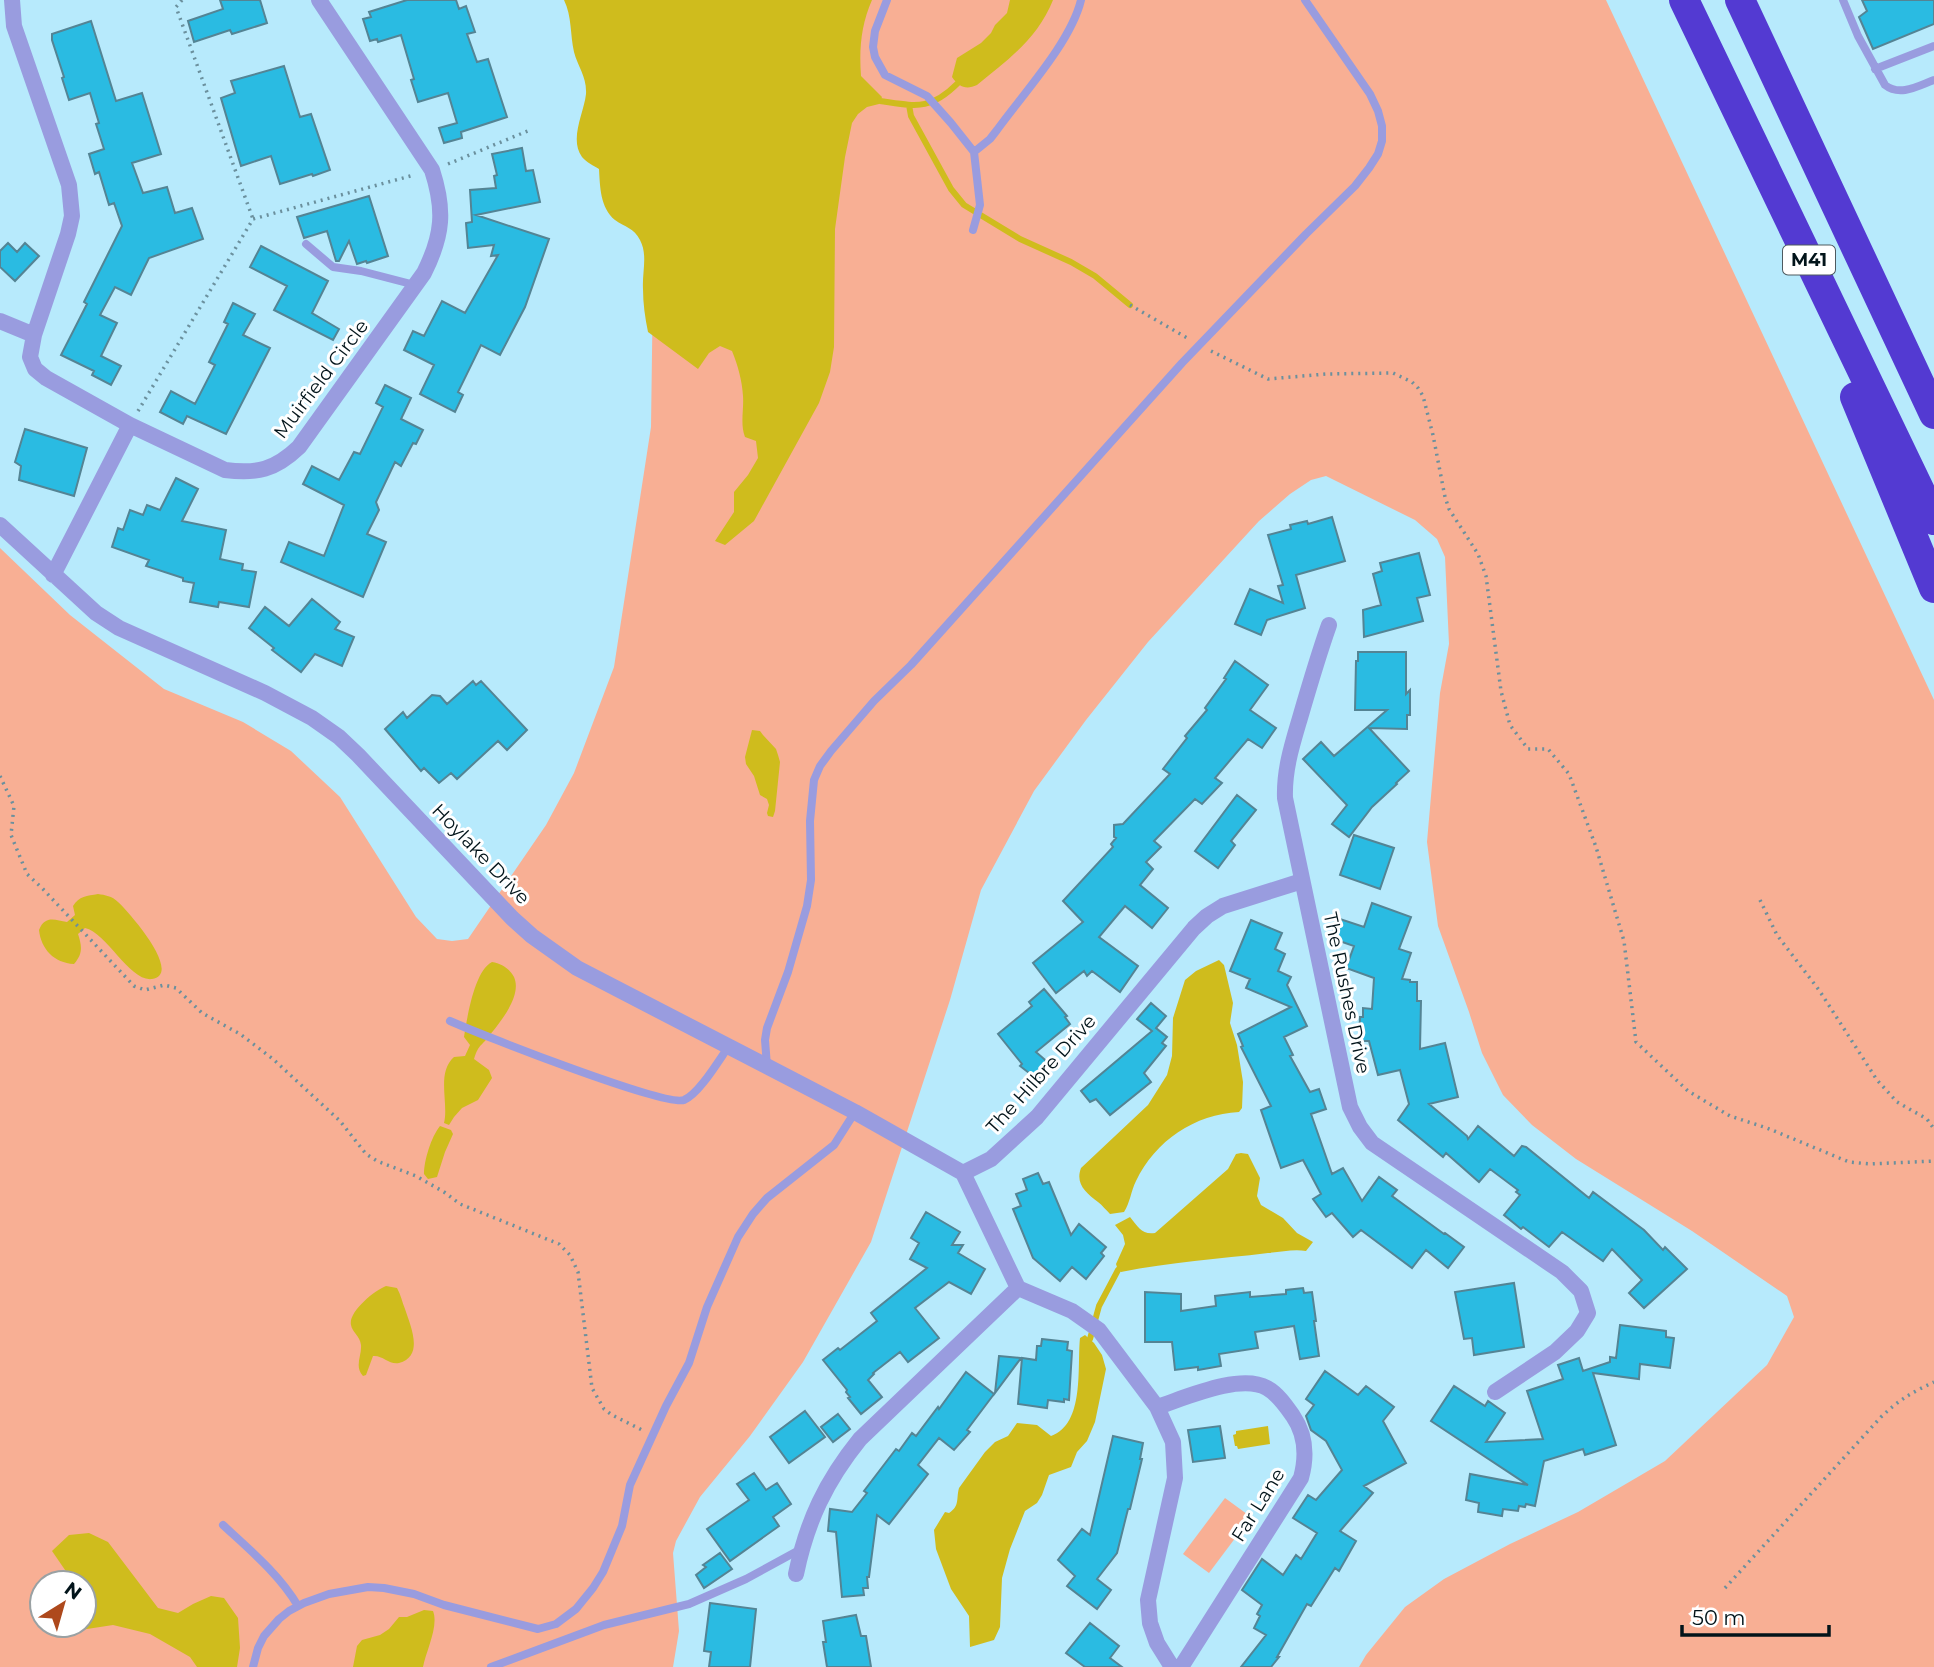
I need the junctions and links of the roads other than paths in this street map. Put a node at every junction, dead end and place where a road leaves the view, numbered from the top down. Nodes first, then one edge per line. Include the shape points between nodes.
1 (12, 0) edge
2 (319, 0) edge
3 (887, 0) edge
4 (1081, 0) edge
5 (1305, 0) edge
6 (1684, 0) edge
7 (1740, 0) edge
8 (1843, 0) edge
9 (1934, 46) edge
10 (1875, 69) junction
11 (1934, 80) edge
12 (1742, 122) junction
13 (974, 152) junction
14 (1840, 213) junction
15 (973, 230) dead end
16 (306, 244) dead end
17 (415, 285) junction
18 (0, 321) edge
19 (34, 335) junction
20 (1934, 387) edge
21 (1934, 414) edge
22 (130, 425) junction
23 (1934, 520) edge
24 (0, 525) edge
25 (53, 575) junction
26 (1934, 588) edge
27 (1329, 625) dead end
28 (1301, 881) junction
29 (450, 1021) dead end
30 (729, 1046) junction
31 (767, 1066) junction
32 (856, 1112) junction
33 (963, 1173) junction
34 (1018, 1288) junction
35 (1495, 1392) dead end
36 (1157, 1407) junction
37 (223, 1525) dead end
38 (801, 1549) junction
39 (796, 1574) dead end
40 (298, 1606) junction
41 (253, 1667) edge
42 (491, 1667) edge
43 (1172, 1667) edge
44 (1181, 1667) edge

1 - 19 street, Muirfield Circle via 14,26 71,199 68,234
2 - 17 street, Muirfield Circle via 432,170 439,192 440,229 435,253
3 - 13 lane via 873,40 878,65 885,75 927,96
4 - 13 lane via 1058,47 990,139
5 - 31 lane via 1370,94 1382,127 1378,154 1355,186 1099,453 820,766 811,797 807,906 767,1028
6 - 12 highway, M41
7 - 14 highway, M41
8 - 10 lane
9 - 10 lane
10 - 11 lane via 1891,90
12 - 23 highway, M41
12 - 26 highway
13 - 15 lane via 979,214
14 - 20 highway
14 - 21 highway, M41
16 - 17 lane via 333,267
17 - 22 street, Muirfield Circle via 299,447 276,466 260,471 225,470
18 - 19 street
19 - 22 street, Muirfield Circle via 30,357 35,369
22 - 25 street
24 - 25 street, Hoylake Drive
25 - 30 street, Hoylake Drive via 119,628 312,718 358,755 532,936 577,968
27 - 28 street, The Rushes Drive via 1284,781
28 - 33 street, The Hilbre Drive via 1223,906 1207,916 1037,1116 991,1159
28 - 35 street, The Rushes Drive via 1350,1107 1360,1127 1390,1156 1562,1272 1581,1291 1588,1313 1577,1331 1555,1352
29 - 30 lane via 639,1091 681,1101 697,1090
30 - 31 street, Hoylake Drive
31 - 32 street, Hoylake Drive
32 - 33 street, Hoylake Drive
32 - 40 lane via 834,1144 768,1198 738,1237 707,1307 689,1363 630,1485 622,1526 603,1572 576,1609 556,1624 538,1629 414,1594 368,1587
33 - 34 street
34 - 36 street via 1084,1318 1099,1330
34 - 38 street via 854,1446 829,1481
36 - 43 street via 1173,1442 1175,1478 1148,1600 1157,1643
36 - 44 street, Far Lane via 1223,1386 1266,1388 1295,1419 1305,1444 1301,1478
37 - 40 lane via 265,1565
38 - 39 street
38 - 42 lane via 689,1604 604,1625
40 - 41 lane via 264,1636

